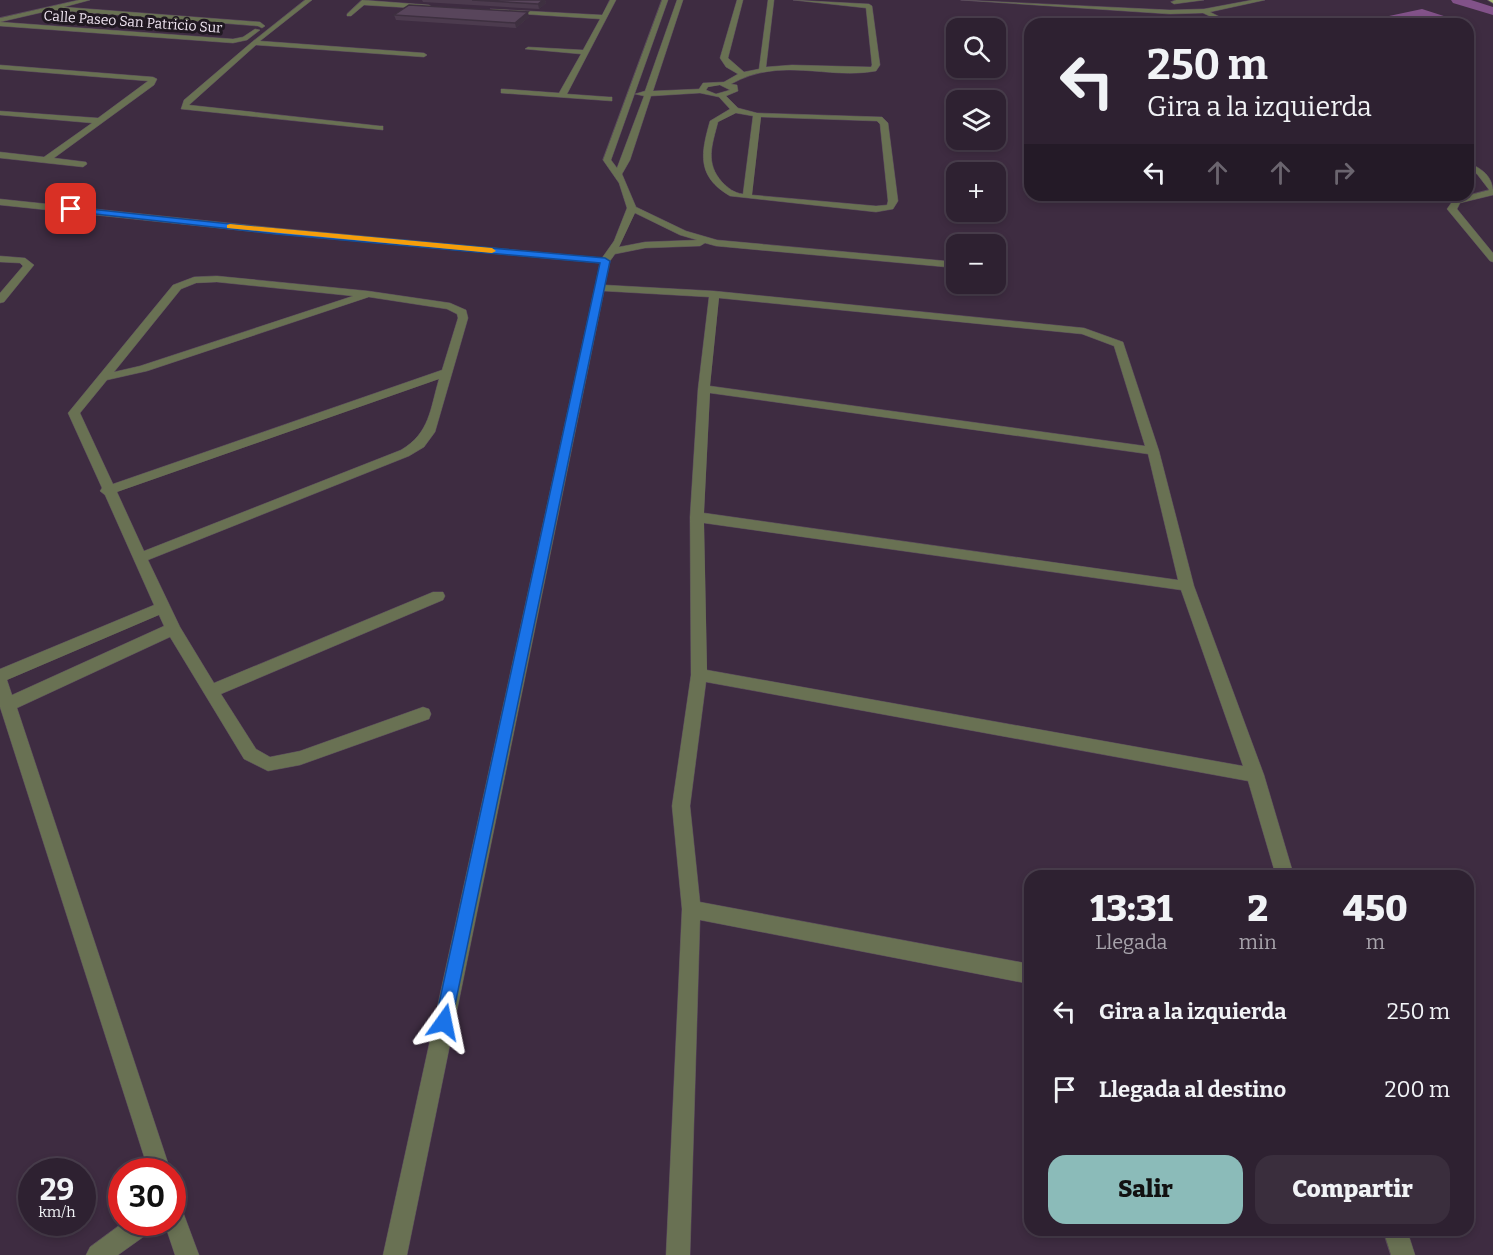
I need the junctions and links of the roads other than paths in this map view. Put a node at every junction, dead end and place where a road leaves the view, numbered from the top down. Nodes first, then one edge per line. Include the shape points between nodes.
1 (87, 0) edge
2 (309, 0) edge
3 (613, 0) edge
4 (665, 0) edge
5 (680, 0) edge
6 (740, 0) edge
7 (771, 0) edge
8 (796, 0) edge
9 (964, 0) edge
10 (1201, 0) edge
11 (1262, 0) edge
12 (365, 1) edge
13 (1181, 1) edge
14 (1162, 2) dead end
15 (432, 7) edge
16 (51, 8) junction
17 (489, 10) edge
18 (1204, 11) junction
19 (349, 15) dead end
20 (603, 17) junction
21 (1219, 18) edge
22 (0, 22) edge
23 (254, 43) junction
24 (528, 49) dead end
25 (585, 52) junction
26 (424, 55) dead end
27 (0, 67) edge
28 (762, 70) junction
29 (742, 74) junction
30 (634, 84) junction
31 (651, 84) junction
32 (725, 84) junction
33 (702, 89) junction
34 (504, 91) dead end
35 (630, 94) junction
36 (648, 94) junction
37 (562, 95) junction
38 (722, 96) junction
39 (609, 99) dead end
40 (735, 110) junction
41 (0, 113) edge
42 (757, 115) junction
43 (100, 121) junction
44 (380, 128) dead end
45 (0, 155) edge
46 (46, 160) junction
47 (83, 164) dead end
48 (1474, 165) edge
49 (1485, 165) dead end
50 (1474, 168) edge
51 (618, 174) junction
52 (1493, 190) edge
53 (1474, 196) edge
54 (747, 197) junction
55 (1456, 201) edge
56 (0, 202) edge
57 (633, 208) junction
58 (716, 243) junction
59 (608, 256) junction
60 (0, 259) edge
61 (1493, 259) edge
62 (946, 264) edge
63 (600, 288) junction
64 (368, 294) junction
65 (714, 294) junction
66 (0, 300) edge
67 (447, 372) junction
68 (101, 378) junction
69 (704, 389) junction
70 (1153, 450) junction
71 (107, 491) junction
72 (697, 517) junction
73 (139, 558) junction
74 (1187, 586) junction
75 (438, 596) dead end
76 (163, 607) junction
77 (173, 629) junction
78 (699, 675) junction
79 (0, 676) edge
80 (0, 682) edge
81 (211, 691) junction
82 (8, 705) junction
83 (423, 714) dead end
84 (1255, 775) junction
85 (1283, 870) edge
86 (691, 909) junction
87 (1024, 973) edge
88 (155, 1158) edge
89 (125, 1236) edge
90 (180, 1236) edge
91 (1397, 1236) edge
92 (98, 1255) edge
93 (187, 1255) edge
94 (395, 1255) edge
95 (678, 1255) edge
96 (1403, 1255) edge

1 - 16 street
2 - 23 street
3 - 20 street
4 - 30 street
5 - 31 street
6 - 29 street via 724,58
7 - 28 street
8 - 28 street via 869,6 876,65 864,70
9 - 18 street via 1145,12
10 - 13 street
11 - 18 street
12 - 15 street
12 - 19 street
13 - 14 street
13 - 18 street
16 - 22 street
16 - 22 street, Calle Paseo San Patricio Sur via 263,25 244,39 233,41
17 - 20 street
18 - 21 street
20 - 25 street
23 - 26 street
23 - 44 street via 184,107
24 - 25 street
25 - 37 street
27 - 43 street via 153,79
28 - 29 street
29 - 32 street
30 - 31 street
30 - 35 street
31 - 33 street
31 - 36 street
32 - 33 street via 710,84
32 - 38 street via 734,87 734,91
33 - 36 street
33 - 38 street
34 - 37 street
35 - 36 street
35 - 51 street via 607,160
36 - 51 street
37 - 39 street
38 - 40 street
40 - 42 street
40 - 54 street via 714,121 706,164 727,192
41 - 43 street
42 - 54 street
42 - 54 street via 879,119 884,123 893,201 890,207 876,209
43 - 46 street
45 - 46 street
46 - 47 street
48 - 49 street
50 - 52 street
51 - 57 street
52 - 53 street
55 - 61 street via 1452,209
56 - 59 street via 276,231
57 - 58 street via 683,233
57 - 59 street
58 - 59 street via 645,245
58 - 62 street
59 - 63 street
60 - 66 street via 22,260 29,265
63 - 65 street
63 - 94 street
64 - 67 street via 450,306 462,312
64 - 68 street via 144,369
64 - 68 street via 194,280 177,287
65 - 69 street
65 - 70 street via 1084,331 1119,344
67 - 71 street
67 - 73 street via 429,432 420,444
68 - 71 street via 74,413
69 - 70 street
69 - 72 street
70 - 74 street
71 - 73 street
72 - 74 street
72 - 78 street
73 - 76 street
74 - 84 street
75 - 81 street
76 - 77 street
76 - 79 street
77 - 81 street
77 - 82 street
78 - 84 street
78 - 86 street via 681,806
80 - 82 street
81 - 83 street via 250,754 268,764 300,758
82 - 88 street
84 - 85 street
86 - 87 street
86 - 95 street
89 - 92 street
90 - 93 street
91 - 96 street

